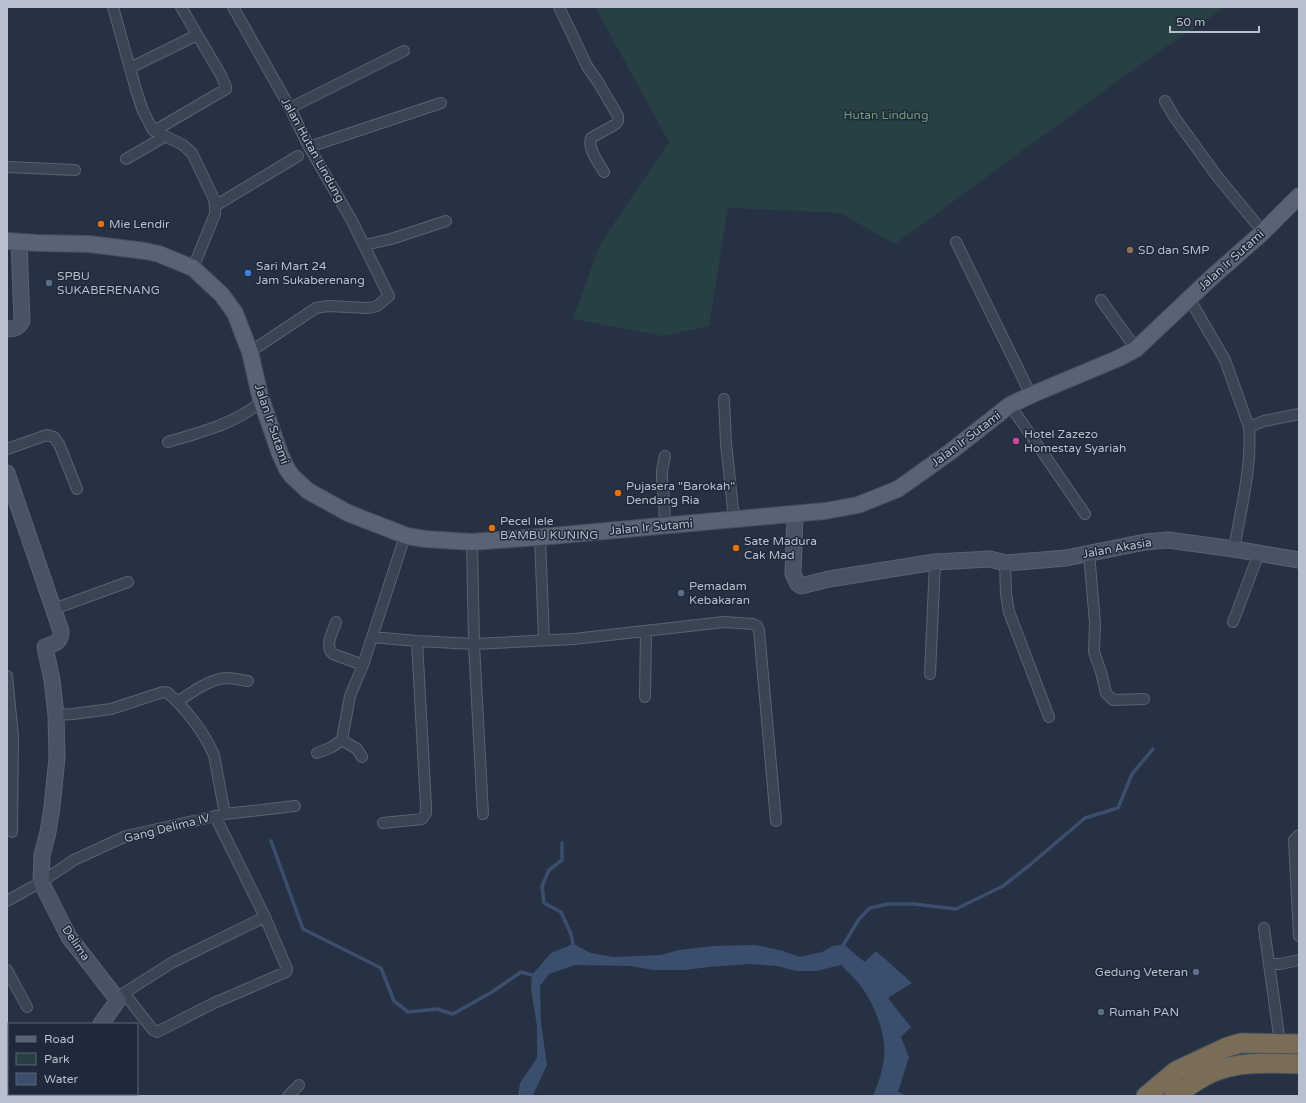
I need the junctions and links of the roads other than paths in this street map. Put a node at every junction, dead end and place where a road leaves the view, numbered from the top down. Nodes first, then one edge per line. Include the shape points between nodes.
1 (113, 7) edge
2 (181, 7) edge
3 (234, 7) edge
4 (559, 7) edge
5 (197, 35) junction
6 (404, 51) dead end
7 (130, 68) junction
8 (1165, 101) dead end
9 (441, 103) dead end
10 (290, 108) junction
11 (154, 131) junction
12 (164, 137) junction
13 (309, 147) junction
14 (298, 156) dead end
15 (126, 159) dead end
16 (7, 167) edge
17 (75, 170) dead end
18 (604, 172) dead end
19 (1299, 196) edge
20 (215, 206) junction
21 (446, 221) dead end
22 (1263, 232) junction
23 (13, 241) edge
24 (956, 242) dead end
25 (365, 245) junction
26 (193, 268) junction
27 (1189, 298) junction
28 (1101, 300) dead end
29 (7, 329) edge
30 (1136, 348) junction
31 (250, 352) junction
32 (1032, 395) junction
33 (724, 399) dead end
34 (262, 401) junction
35 (1010, 405) junction
36 (1299, 414) edge
37 (1249, 427) junction
38 (168, 442) dead end
39 (7, 449) edge
40 (665, 456) dead end
41 (7, 473) edge
42 (77, 489) dead end
43 (795, 514) junction
44 (1085, 514) dead end
45 (734, 519) junction
46 (665, 526) junction
47 (405, 536) junction
48 (540, 537) junction
49 (472, 542) junction
50 (1234, 549) junction
51 (1089, 553) junction
52 (1259, 553) junction
53 (1299, 560) edge
54 (935, 562) junction
55 (1005, 563) junction
56 (128, 582) dead end
57 (54, 609) junction
58 (336, 622) dead end
59 (1233, 622) dead end
60 (646, 631) junction
61 (372, 637) junction
62 (544, 640) junction
63 (417, 641) junction
64 (474, 644) junction
65 (363, 666) junction
66 (930, 674) dead end
67 (7, 676) edge
68 (248, 682) dead end
69 (645, 697) dead end
70 (1144, 699) dead end
71 (177, 702) junction
72 (56, 715) junction
73 (1049, 717) dead end
74 (10, 737) edge
75 (342, 740) junction
76 (317, 753) dead end
77 (362, 758) dead end
78 (295, 806) dead end
79 (483, 814) dead end
80 (220, 815) junction
81 (776, 822) dead end
82 (383, 823) dead end
83 (12, 832) dead end
84 (1299, 835) edge
85 (41, 882) junction
86 (7, 901) edge
87 (265, 917) junction
88 (1264, 928) dead end
89 (1299, 936) edge
90 (1299, 960) edge
91 (1270, 964) junction
92 (8, 972) edge
93 (121, 997) junction
94 (27, 1007) dead end
95 (102, 1023) edge
96 (1280, 1043) junction
97 (1299, 1044) edge
98 (1299, 1064) edge
99 (299, 1085) dead end
100 (1148, 1095) edge
101 (288, 1096) edge
102 (1174, 1096) edge

1 - 7 street
2 - 5 street
3 - 10 street, Jalan Hutan Lindung
4 - 18 street via 587,66 618,116 616,124 590,141
5 - 7 street
5 - 11 street via 226,84 226,89
6 - 10 street
7 - 11 street via 143,111
8 - 22 street via 1206,162
9 - 13 street
10 - 13 street, Jalan Hutan Lindung
11 - 12 street
12 - 15 street
12 - 20 street via 183,145 192,154
13 - 25 street, Jalan Hutan Lindung
14 - 20 street
16 - 17 street
19 - 22 main road, Jalan Ir Sutami
20 - 26 street via 215,214
21 - 25 street via 390,240
22 - 27 main road, Jalan Ir Sutami
23 - 26 main road, Jalan Ir Sutami via 89,244 145,251
23 - 29 street via 22,321 14,329
24 - 32 street
25 - 31 street, Jalan Hutan Lindung via 389,296 377,306 368,308 316,308
26 - 31 main road, Jalan Ir Sutami via 232,308
27 - 30 main road, Jalan Ir Sutami
27 - 37 street via 1225,360
28 - 30 street
30 - 32 main road, Jalan Ir Sutami via 1106,364
31 - 34 main road, Jalan Ir Sutami
32 - 35 main road, Jalan Ir Sutami
33 - 45 street
34 - 38 street via 223,425
34 - 47 main road, Jalan Ir Sutami via 280,454 287,469 297,481 308,491 348,513
35 - 43 main road, Jalan Ir Sutami via 898,489 858,505 825,512
35 - 44 street
36 - 37 street via 1264,421
37 - 50 street via 1246,478
39 - 42 street via 47,435 54,437
40 - 46 street via 662,479
41 - 57 street
43 - 45 main road, Jalan Ir Sutami
43 - 54 street, Jalan Akasia via 793,574 801,586
45 - 46 main road, Jalan Ir Sutami
46 - 48 main road, Jalan Ir Sutami
47 - 49 main road, Jalan Ir Sutami
47 - 61 street
48 - 49 main road, Jalan Ir Sutami
48 - 62 street
49 - 64 street
50 - 51 street, Jalan Akasia via 1168,540
50 - 52 street, Jalan Akasia
51 - 55 street, Jalan Akasia
51 - 70 street via 1095,623 1093,648 1106,693 1113,700
52 - 53 street, Jalan Akasia
52 - 59 street
54 - 55 street, Jalan Akasia via 990,559
54 - 66 street
55 - 73 street via 1009,612
56 - 57 street
57 - 72 street via 61,638 45,647
58 - 65 street via 328,648 333,654
60 - 62 street
60 - 69 street
60 - 81 street via 724,622 757,626
61 - 63 street
61 - 65 street
62 - 64 street
63 - 64 street
63 - 82 street via 426,812 422,819
64 - 79 street
65 - 75 street via 350,696
67 - 74 street
68 - 71 street via 221,679
71 - 72 street via 168,693 163,692 111,709
71 - 80 street via 197,726 214,755
72 - 85 street via 57,758 52,808 42,855
74 - 83 street
75 - 76 street
75 - 77 street via 357,749
78 - 80 street, Gang Delima IV
80 - 85 street, Gang Delima IV via 126,836 74,860
80 - 87 street
84 - 89 street via 1294,840
85 - 86 street, Gang Delima IV
85 - 93 street, Delima via 69,937
87 - 93 street via 173,962
87 - 93 street via 287,969 284,974 214,1003 157,1032
88 - 91 street
90 - 91 street
91 - 96 street
92 - 94 street
93 - 95 street
96 - 97 highway
96 - 100 highway via 1242,1043 1227,1047 1176,1071
98 - 102 highway via 1254,1063 1231,1067 1211,1073
99 - 101 street

